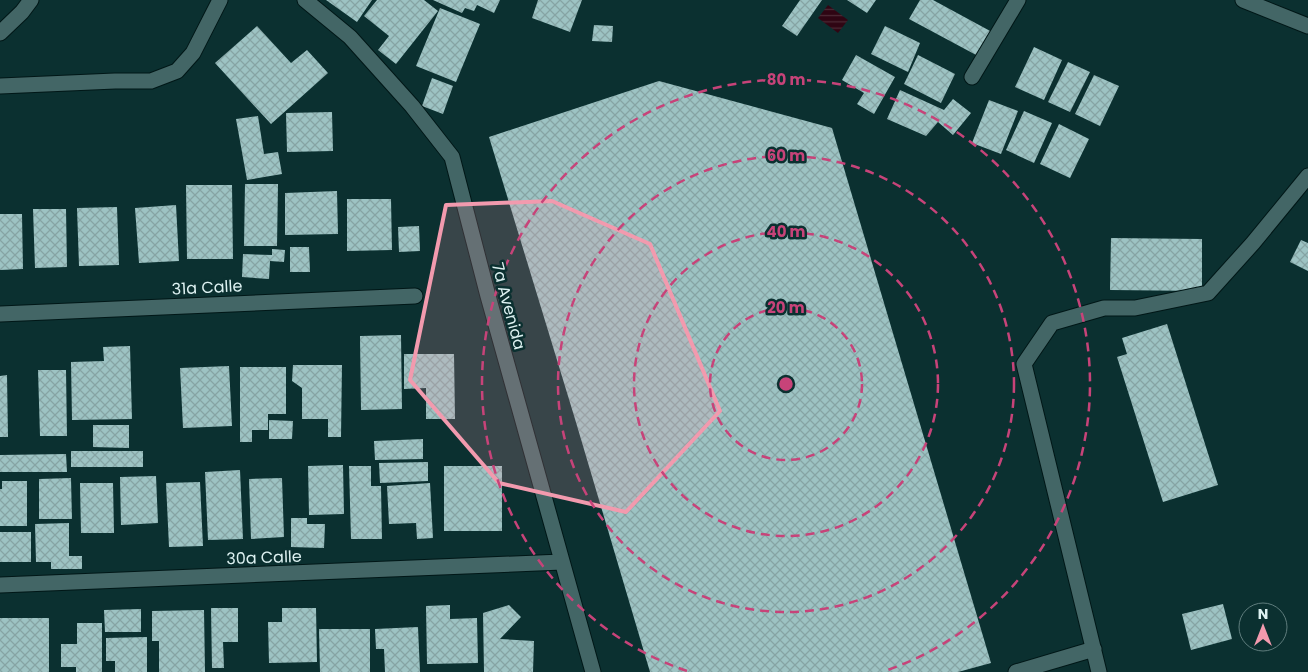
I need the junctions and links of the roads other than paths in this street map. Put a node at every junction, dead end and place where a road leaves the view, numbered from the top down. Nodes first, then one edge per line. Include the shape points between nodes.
1 (31, 0) edge
2 (220, 0) edge
3 (306, 0) edge
4 (1018, 0) edge
5 (1244, 0) edge
6 (1308, 26) edge
7 (0, 33) edge
8 (972, 77) dead end
9 (0, 86) edge
10 (1308, 176) edge
11 (415, 296) dead end
12 (0, 314) edge
13 (562, 562) junction
14 (0, 585) edge
15 (1094, 649) junction
16 (593, 672) edge
17 (1016, 672) edge
18 (1099, 672) edge

1 - 7 street
2 - 9 street via 193,53 177,72 151,81
3 - 13 street, 7a Avenida via 350,37 412,106 452,157
4 - 8 street
5 - 6 street
10 - 15 street via 1208,293 1135,308 1104,308 1052,323 1024,364
11 - 12 street, 31a Calle
13 - 14 street, 30a Calle
13 - 16 street, 7a Avenida
15 - 17 street
15 - 18 street

